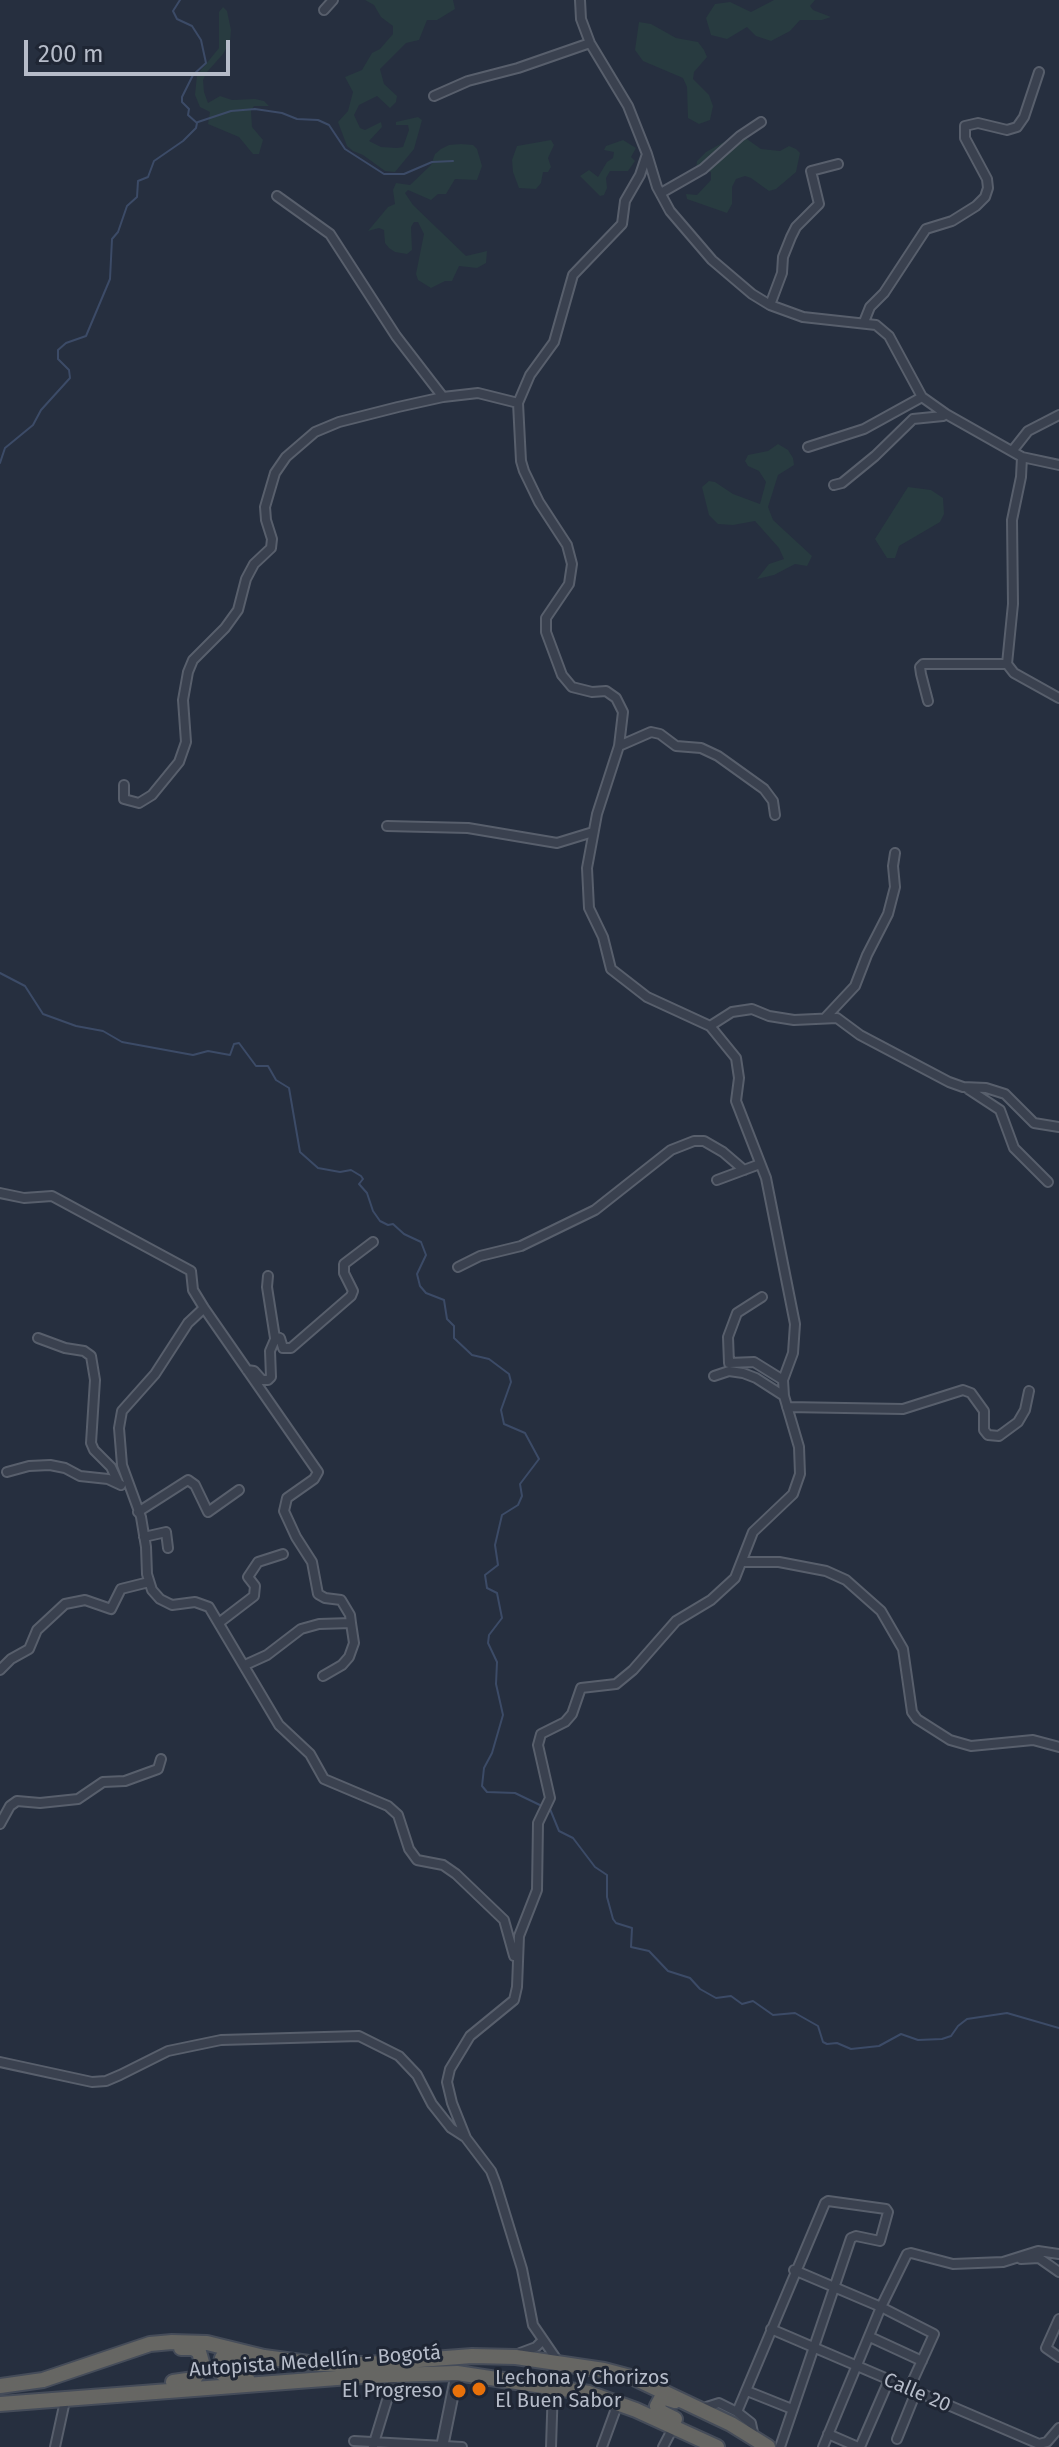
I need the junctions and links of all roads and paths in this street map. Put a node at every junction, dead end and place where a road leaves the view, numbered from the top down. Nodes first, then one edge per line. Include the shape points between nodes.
1 (333, 0) edge
2 (580, 0) edge
3 (324, 10) dead end
4 (590, 43) junction
5 (1039, 72) dead end
6 (434, 96) dead end
7 (761, 122) dead end
8 (647, 154) junction
9 (838, 164) dead end
10 (661, 193) junction
11 (277, 196) dead end
12 (770, 305) junction
13 (864, 322) junction
14 (443, 397) junction
15 (922, 397) junction
16 (518, 403) junction
17 (946, 414) junction
18 (1059, 415) edge
19 (808, 447) dead end
20 (1013, 450) junction
21 (1022, 457) junction
22 (1059, 465) edge
23 (834, 485) dead end
24 (1007, 664) junction
25 (1059, 698) edge
26 (928, 701) dead end
27 (619, 746) junction
28 (124, 785) dead end
29 (775, 815) dead end
30 (387, 826) dead end
31 (593, 832) junction
32 (895, 853) dead end
33 (824, 1019) junction
34 (710, 1026) junction
35 (963, 1087) junction
36 (1059, 1127) edge
37 (760, 1164) junction
38 (744, 1170) junction
39 (717, 1180) dead end
40 (1048, 1182) dead end
41 (0, 1193) edge
42 (373, 1242) dead end
43 (458, 1267) dead end
44 (268, 1276) dead end
45 (762, 1297) dead end
46 (204, 1308) junction
47 (38, 1338) dead end
48 (275, 1338) junction
49 (247, 1370) junction
50 (714, 1376) dead end
51 (783, 1380) junction
52 (1029, 1391) dead end
53 (784, 1396) junction
54 (787, 1407) junction
55 (7, 1472) dead end
56 (118, 1482) junction
57 (128, 1487) junction
58 (239, 1490) dead end
59 (138, 1512) junction
60 (144, 1537) junction
61 (168, 1548) dead end
62 (283, 1554) dead end
63 (742, 1562) junction
64 (149, 1582) junction
65 (220, 1622) junction
66 (351, 1623) junction
67 (245, 1665) junction
68 (0, 1670) edge
69 (323, 1676) dead end
70 (1059, 1747) edge
71 (161, 1759) dead end
72 (0, 1824) edge
73 (516, 1964) junction
74 (0, 2062) edge
75 (466, 2138) junction
76 (1059, 2254) edge
77 (1012, 2260) junction
78 (794, 2270) junction
79 (1059, 2272) edge
80 (833, 2287) junction
81 (881, 2307) junction
82 (1059, 2319) edge
83 (771, 2329) junction
84 (870, 2337) junction
85 (543, 2340) junction
86 (812, 2348) junction
87 (472, 2356) junction
88 (1059, 2357) edge
89 (922, 2361) junction
90 (307, 2363) junction
91 (559, 2363) junction
92 (88, 2367) junction
93 (857, 2367) junction
94 (457, 2373) junction
95 (395, 2374) junction
96 (889, 2380) junction
97 (320, 2381) junction
98 (0, 2386) edge
99 (553, 2386) junction
100 (747, 2391) junction
101 (913, 2391) junction
102 (123, 2396) junction
103 (65, 2401) junction
104 (618, 2403) junction
105 (0, 2404) edge
106 (700, 2409) junction
107 (792, 2409) junction
108 (737, 2412) junction
109 (674, 2426) junction
110 (1059, 2428) edge
111 (748, 2434) junction
112 (828, 2434) junction
113 (897, 2439) dead end
114 (354, 2441) dead end
115 (374, 2444) edge
116 (442, 2446) edge
117 (713, 2446) edge
118 (55, 2447) edge
119 (462, 2447) edge
120 (551, 2447) edge
121 (602, 2447) edge
122 (663, 2447) edge
123 (768, 2447) edge
124 (780, 2447) edge
125 (823, 2447) edge
126 (859, 2447) edge

1 - 3 street
2 - 4 street
4 - 6 street
4 - 8 street via 628,106
5 - 13 street via 1017,127 965,126 965,138 987,179 985,197 952,221 926,229
7 - 10 street via 703,169
8 - 10 street
8 - 16 street via 625,201 622,224 573,275 554,342
9 - 12 street via 811,171 819,204 791,237
10 - 12 street via 717,265
11 - 14 street via 330,234
12 - 13 street via 803,317
13 - 15 street via 889,336
14 - 16 street via 478,393
14 - 28 street via 339,422 315,432 286,457 265,507 271,548 246,579 238,610 188,672 183,700 186,742 179,762 139,803 124,799
15 - 17 street
15 - 19 street via 864,429
16 - 27 street via 524,471 567,545 572,564 569,584 546,618 546,632 572,687 606,691 616,698 623,712
17 - 20 street
17 - 23 street via 913,419 875,456
18 - 20 street via 1028,431
20 - 21 street
21 - 22 street
21 - 24 street via 1012,520
24 - 25 street
24 - 26 street via 923,664
27 - 29 street via 651,732 676,746 701,748 764,789
27 - 31 street
30 - 31 street via 468,828 557,843
31 - 34 street via 587,868 589,908 611,969 647,997
32 - 33 street via 888,914 855,986
33 - 34 street via 794,1020 752,1009 732,1012
33 - 35 street via 837,1018 897,1056
34 - 37 street via 736,1058 736,1101
35 - 36 street via 1005,1094 1034,1123
35 - 40 street via 1000,1110 1014,1148
37 - 38 street
37 - 51 street via 795,1324 793,1353
38 - 39 street
38 - 43 street via 704,1141 694,1141 671,1150 595,1210 521,1246
41 - 46 street via 52,1196 183,1266 191,1271 193,1290
42 - 48 street via 344,1264 353,1291 350,1297 290,1349
44 - 48 street
45 - 51 street via 737,1313 728,1337 729,1363 754,1362
46 - 49 street
46 - 57 street via 122,1411 119,1428
47 - 56 street via 91,1356 91,1443
48 - 49 street via 270,1379 264,1381
49 - 66 street via 318,1472 287,1498 284,1511 312,1562 318,1594 341,1600
50 - 53 street via 743,1373
51 - 53 street
52 - 54 street via 1018,1422 999,1436 984,1430 984,1411 963,1390 903,1409
53 - 54 street
54 - 63 street via 799,1447 800,1474 793,1494 753,1532
55 - 56 street via 50,1465 85,1478
56 - 57 street
57 - 59 street
58 - 59 street via 208,1512 188,1480
59 - 60 street
60 - 61 street via 166,1532
60 - 64 street
62 - 65 street via 258,1562 248,1577 257,1591 254,1596
63 - 70 street via 779,1562 846,1580 881,1611 903,1649 912,1712 950,1740 971,1746 1033,1740
63 - 73 street via 735,1578 676,1621 633,1670 616,1684 581,1688 572,1714 541,1734 538,1745 550,1798 538,1823 537,1890 519,1936
64 - 65 street via 160,1599 209,1607
64 - 68 street via 121,1589 111,1609 85,1600 65,1604 37,1630 29,1649
65 - 67 street
66 - 67 street via 301,1629
66 - 69 street via 354,1643 349,1657
67 - 73 street via 279,1725 310,1754 324,1779 388,1806 398,1815 417,1860 443,1865 504,1920
71 - 72 street via 158,1769 125,1781 103,1782 78,1799 17,1801
73 - 75 street via 514,2000 470,2036 450,2069 447,2082
74 - 75 street via 106,2081 168,2051 210,2042 359,2036 399,2056 451,2128
75 - 85 street via 496,2184 533,2325
76 - 77 street via 1030,2252
77 - 79 street via 1039,2258
77 - 81 street via 948,2264 909,2253
78 - 80 street
78 - 80 street via 826,2202 886,2209 882,2239 851,2238
78 - 83 street
80 - 81 street
80 - 86 street
81 - 84 street
81 - 89 street via 934,2334
82 - 88 street via 1046,2348
83 - 86 street, Calle 20
83 - 100 street
84 - 89 street
84 - 93 street
85 - 87 street via 526,2352
85 - 91 street
86 - 93 street, Calle 20
86 - 107 street
87 - 90 highway, Autopista Medellín - Bogotá
87 - 91 highway, Autopista Medellín - Bogotá
89 - 101 street
90 - 92 highway, Autopista Medellín - Bogotá via 190,2341 150,2344
90 - 97 highway via 226,2356 218,2368 228,2378 297,2376
91 - 106 highway, Autopista Medellín - Bogotá via 634,2378
92 - 98 highway, Autopista Medellín - Bogotá
92 - 102 highway via 101,2369 172,2348 193,2348 201,2356 202,2370 192,2380
93 - 96 street, Calle 20
93 - 112 street
94 - 95 highway, Autopista Medellín - Bogotá
94 - 99 highway, Autopista Medellín - Bogotá
94 - 116 street
95 - 97 highway, Autopista Medellín - Bogotá
95 - 115 street
96 - 101 street, Calle 20
96 - 126 street
97 - 102 highway, Autopista Medellín - Bogotá
99 - 104 highway, Autopista Medellín - Bogotá
99 - 120 street
100 - 107 street
100 - 108 street
101 - 110 street, Calle 20 via 1039,2444
101 - 113 street
102 - 103 highway, Autopista Medellín - Bogotá
103 - 105 highway, Autopista Medellín - Bogotá
103 - 118 street
104 - 109 highway, Autopista Medellín - Bogotá
104 - 121 street
106 - 108 street via 719,2403
106 - 111 highway, Autopista Medellín - Bogotá
107 - 124 street
108 - 111 street via 751,2423
109 - 117 highway, Autopista Medellín - Bogotá
109 - 122 street
111 - 117 highway via 666,2397 659,2400 661,2412 710,2437
111 - 123 highway, Autopista Medellín - Bogotá
112 - 125 street
112 - 126 street
114 - 115 street
115 - 116 street
116 - 119 street

